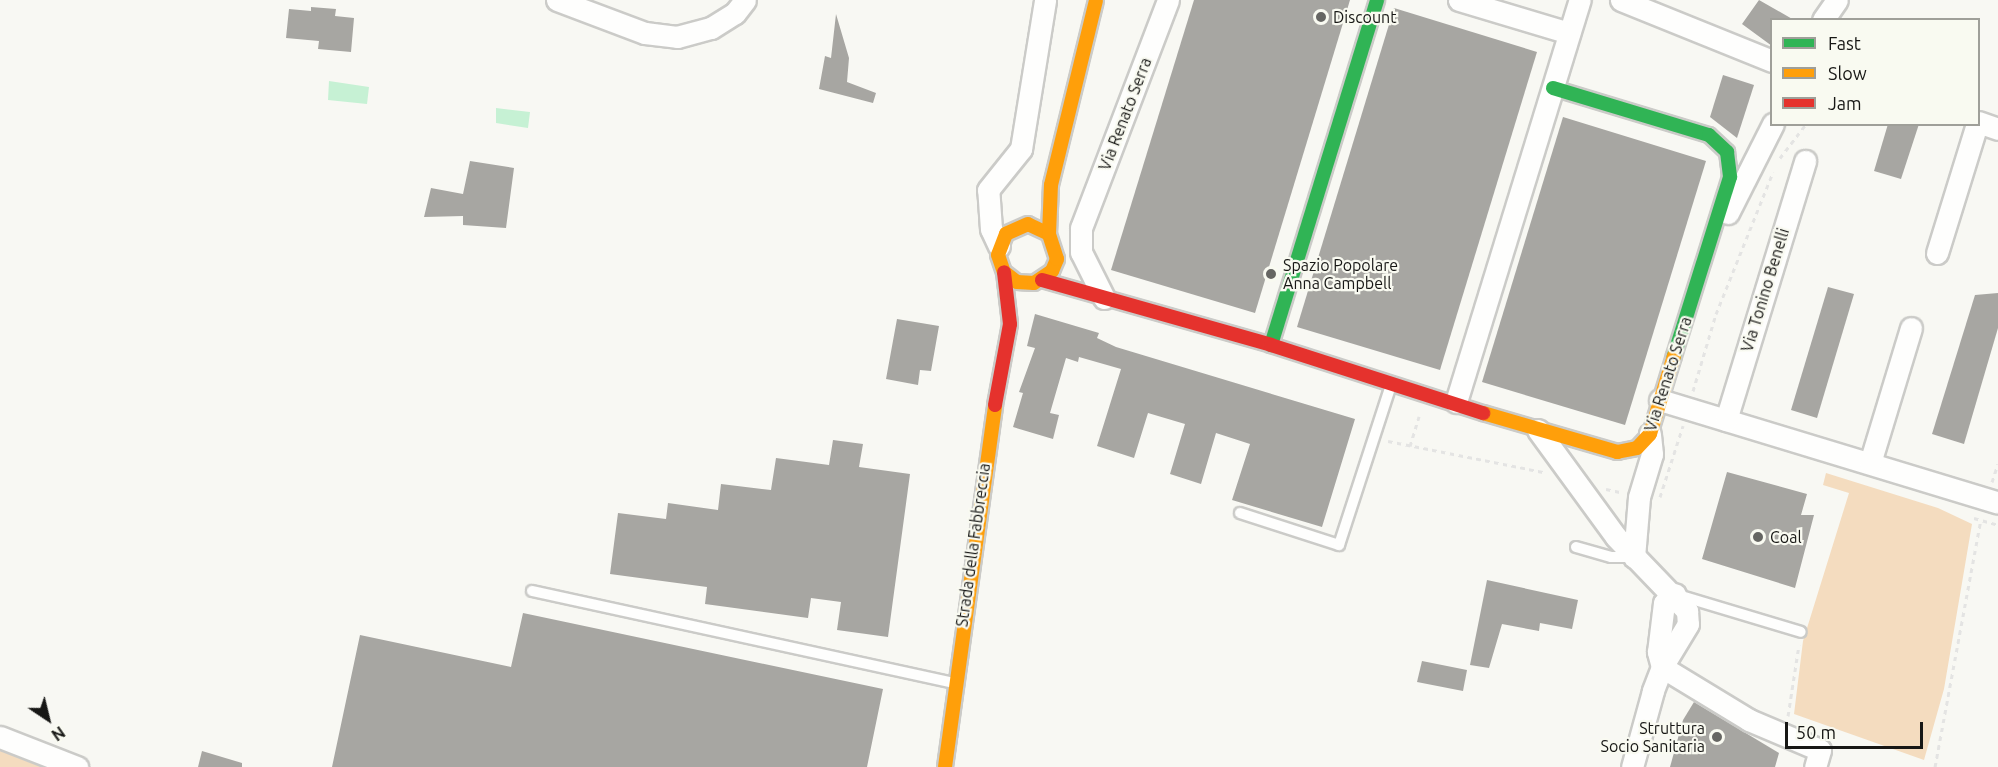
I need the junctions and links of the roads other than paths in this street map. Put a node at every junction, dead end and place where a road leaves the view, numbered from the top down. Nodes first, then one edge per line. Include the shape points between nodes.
1 (557, 0) edge
2 (745, 0) edge
3 (1045, 0) edge
4 (1096, 0) edge
5 (1168, 0) edge
6 (1377, 0) edge
7 (1459, 0) edge
8 (1580, 0) edge
9 (1622, 0) edge
10 (1837, 0) edge
11 (1824, 18) edge
12 (1569, 33) junction
13 (1770, 60) edge
14 (1553, 88) junction
15 (1980, 124) edge
16 (1772, 126) edge
17 (1977, 126) edge
18 (1998, 129) edge
19 (1804, 160) dead end
20 (1051, 185) junction
21 (987, 201) junction
22 (1022, 225) junction
23 (1049, 234) junction
24 (999, 246) junction
25 (1706, 253) junction
26 (1937, 253) dead end
27 (1004, 272) junction
28 (1038, 281) junction
29 (1104, 298) junction
30 (1010, 324) junction
31 (1911, 328) dead end
32 (1271, 345) junction
33 (1392, 382) junction
34 (1660, 400) junction
35 (1456, 402) junction
36 (1726, 420) junction
37 (1538, 430) junction
38 (1650, 434) junction
39 (1870, 463) junction
40 (1992, 501) edge
41 (1240, 513) dead end
42 (1616, 537) junction
43 (1576, 547) dead end
44 (1594, 550) junction
45 (1634, 557) junction
46 (532, 591) dead end
47 (1675, 594) junction
48 (1801, 632) road end
49 (1662, 667) junction
50 (953, 683) junction
51 (0, 737) edge
52 (77, 767) edge
53 (945, 767) edge
54 (1632, 767) edge
55 (1815, 767) edge

1 - 2 street via 636,30 677,37 711,28 735,13
3 - 21 street via 1021,149 988,190
4 - 20 street, Strada della Fabbreccia
5 - 29 street, Via Renato Serra via 1082,228 1081,252
6 - 32 street
7 - 12 street
8 - 12 street
9 - 13 street
10 - 11 street
12 - 14 street
14 - 25 street, Via Renato Serra via 1709,135 1727,152 1730,177
14 - 35 street
15 - 18 street
16 - 25 street, Via Renato Serra
17 - 26 street
19 - 36 street, Via Tonino Benelli
20 - 22 street, Strada della Fabbreccia
20 - 23 street, Strada della Fabbreccia
21 - 22 street
21 - 24 street, Strada della Fabbreccia
22 - 23 street
22 - 24 street, Strada della Fabbreccia
23 - 28 street, Strada della Fabbreccia via 1057,259
24 - 27 street, Strada della Fabbreccia
25 - 34 street, Via Renato Serra
27 - 28 street via 1017,282
27 - 30 street, Strada della Fabbreccia
28 - 29 street, Via Renato Serra
28 - 30 street, Strada della Fabbreccia
29 - 32 street, Via Renato Serra
30 - 50 street, Strada della Fabbreccia
31 - 39 street
32 - 33 street, Via Renato Serra
33 - 35 street, Via Renato Serra
33 - 41 lane via 1339,545
34 - 36 street
34 - 38 street, Via Renato Serra
35 - 37 street, Via Renato Serra
36 - 39 street
37 - 38 street, Via Renato Serra via 1617,452 1637,448
37 - 42 street
38 - 45 street via 1652,454 1639,497
39 - 40 street
42 - 44 lane
42 - 45 street
43 - 44 lane
44 - 45 lane via 1611,557
45 - 47 street
46 - 50 lane
47 - 48 lane
47 - 49 street via 1687,611 1688,624
49 - 54 street
49 - 55 street via 1749,720 1820,750
50 - 53 street, Strada della Fabbreccia
51 - 52 street

